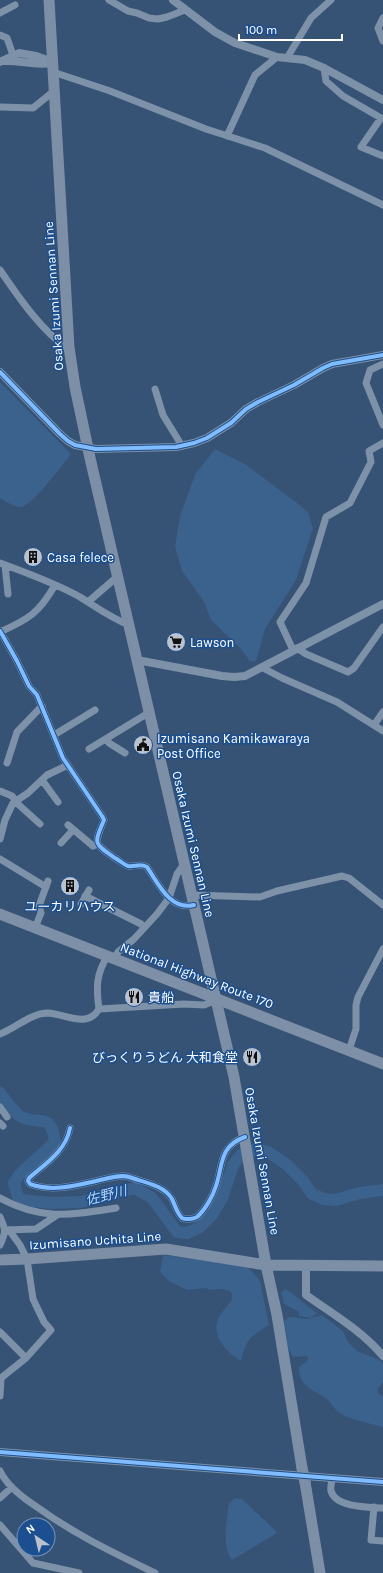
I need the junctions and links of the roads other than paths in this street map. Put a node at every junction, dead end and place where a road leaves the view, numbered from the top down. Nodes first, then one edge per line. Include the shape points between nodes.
1 (49, 0) edge
2 (109, 0) edge
3 (173, 0) edge
4 (331, 0) edge
5 (15, 5) dead end
6 (185, 10) junction
7 (0, 13) edge
8 (383, 18) edge
9 (0, 35) edge
10 (383, 41) edge
11 (13, 55) junction
12 (278, 57) junction
13 (287, 58) junction
14 (1, 61) edge
15 (53, 67) junction
16 (324, 68) junction
17 (54, 91) junction
18 (383, 100) edge
19 (0, 107) edge
20 (227, 136) junction
21 (383, 156) edge
22 (383, 205) edge
23 (0, 270) edge
24 (69, 350) junction
25 (383, 355) edge
26 (383, 364) edge
27 (0, 372) edge
28 (155, 389) dead end
29 (383, 425) edge
30 (383, 443) edge
31 (182, 446) junction
32 (88, 448) junction
33 (2, 564) edge
34 (118, 576) junction
35 (55, 585) junction
36 (8, 594) dead end
37 (88, 602) junction
38 (383, 604) edge
39 (129, 625) junction
40 (383, 627) edge
41 (0, 632) edge
42 (295, 649) junction
43 (137, 660) junction
44 (262, 668) junction
45 (42, 706) junction
46 (95, 710) dead end
47 (383, 712) edge
48 (150, 714) junction
49 (374, 725) junction
50 (383, 731) edge
51 (54, 735) junction
52 (107, 738) junction
53 (89, 749) dead end
54 (125, 753) dead end
55 (7, 763) dead end
56 (68, 765) junction
57 (42, 780) junction
58 (0, 791) edge
59 (16, 801) junction
60 (58, 802) dead end
61 (40, 824) dead end
62 (0, 839) edge
63 (61, 843) dead end
64 (97, 844) junction
65 (0, 859) edge
66 (184, 864) junction
67 (169, 898) junction
68 (193, 900) junction
69 (82, 904) dead end
70 (383, 905) edge
71 (0, 914) edge
72 (35, 928) junction
73 (144, 928) junction
74 (383, 949) edge
75 (112, 957) junction
76 (217, 998) junction
77 (99, 1009) junction
78 (0, 1034) edge
79 (349, 1050) junction
80 (383, 1064) edge
81 (0, 1107) edge
82 (7, 1117) dead end
83 (70, 1128) dead end
84 (246, 1140) junction
85 (0, 1198) edge
86 (116, 1208) dead end
87 (57, 1215) junction
88 (0, 1217) edge
89 (7, 1230) junction
90 (0, 1245) edge
91 (0, 1260) edge
92 (27, 1260) junction
93 (266, 1265) junction
94 (306, 1266) junction
95 (383, 1266) edge
96 (0, 1332) edge
97 (383, 1356) edge
98 (26, 1358) junction
99 (1, 1377) edge
100 (0, 1396) edge
101 (0, 1452) edge
102 (0, 1470) edge
103 (332, 1478) junction
104 (383, 1482) edge
105 (12, 1487) junction
106 (0, 1498) edge
107 (374, 1508) junction
108 (383, 1508) edge
109 (0, 1525) edge
110 (383, 1541) edge
111 (79, 1573) edge
112 (155, 1573) edge
113 (320, 1573) edge

1 - 15 main road, Osaka Izumi Sennan Line
2 - 6 street via 128,12 137,12 149,18 167,17
3 - 6 street
4 - 13 street via 311,18
5 - 7 street
6 - 12 street via 235,43
8 - 10 street via 378,28
9 - 11 street via 7,38
11 - 14 street
11 - 15 street via 19,53 36,56
12 - 13 street
12 - 20 street via 255,75
13 - 16 street via 305,60
14 - 15 street
15 - 17 main road, Osaka Izumi Sennan Line
15 - 20 street
16 - 18 street
16 - 21 street via 326,81 343,96 381,118 361,147
17 - 19 street via 32,108
17 - 24 main road, Osaka Izumi Sennan Line
20 - 22 street via 265,148
23 - 24 street via 26,307 55,340
24 - 32 main road, Osaka Izumi Sennan Line
25 - 31 street via 332,364 323,368 246,409 231,423 207,438
26 - 29 street via 370,370 366,383
27 - 32 street via 68,441
28 - 31 street via 163,415
30 - 42 street via 369,451 371,462 350,503 326,517 306,583 280,622
31 - 32 street
32 - 34 main road, Osaka Izumi Sennan Line
33 - 35 street
33 - 36 street
34 - 37 street
34 - 39 main road, Osaka Izumi Sennan Line
35 - 37 street
35 - 41 street via 40,609
37 - 39 street
38 - 42 street
39 - 43 main road, Osaka Izumi Sennan Line
40 - 42 street via 354,668 348,672
41 - 45 street
42 - 44 street
43 - 44 street via 234,677 245,676
43 - 48 main road, Osaka Izumi Sennan Line
44 - 49 street via 337,702
45 - 51 street
45 - 55 street via 17,732
46 - 51 street
47 - 49 street
48 - 52 street
48 - 66 main road, Osaka Izumi Sennan Line
49 - 50 street
51 - 56 street
52 - 53 street
52 - 54 street via 109,743
56 - 57 street
56 - 64 street via 104,820 96,839
57 - 59 street
57 - 60 street
58 - 59 street via 12,796
59 - 61 street
59 - 62 street via 10,807
63 - 64 street via 71,827 93,846
64 - 67 street via 128,866 147,867
65 - 72 street via 15,872 47,884
66 - 67 street via 177,874
66 - 68 main road, Osaka Izumi Sennan Line
67 - 68 street via 180,905
67 - 73 street
68 - 70 street via 260,897 342,876 349,878
68 - 76 main road, Osaka Izumi Sennan Line
69 - 73 street via 87,893 112,906
71 - 72 highway, National Highway Route 170
72 - 75 highway, National Highway Route 170
73 - 75 street
74 - 79 street via 358,997 356,1029
75 - 76 highway, National Highway Route 170
75 - 77 street via 100,967 97,994
76 - 77 street via 204,1005
76 - 79 highway, National Highway Route 170
76 - 84 main road, Osaka Izumi Sennan Line
77 - 78 street via 89,1018 81,1020 47,1013 35,1016
79 - 80 highway, National Highway Route 170
81 - 82 street
83 - 84 street via 64,1146 29,1178 30,1184 41,1188 66,1187 128,1177 162,1189 171,1198 179,1215 189,1219 202,1212 212,1196 226,1150 234,1142
84 - 93 main road, Osaka Izumi Sennan Line
85 - 87 street via 30,1211
86 - 87 street
87 - 89 street via 36,1229
88 - 89 street
89 - 90 street
89 - 92 street via 20,1245
91 - 92 main road, Izumisano Uchita Line
92 - 93 main road, Izumisano Uchita Line via 166,1249
92 - 98 street via 34,1299 44,1322 52,1330
93 - 94 main road, Izumisano Uchita Line
93 - 113 main road, Osaka Izumi Sennan Line, bridge via 277,1315
94 - 95 main road, Izumisano Uchita Line
94 - 97 street via 306,1295 362,1334
96 - 98 street
98 - 99 street
99 - 100 street
101 - 103 street
102 - 105 street
103 - 104 street
103 - 107 street via 331,1491 336,1499 351,1506
105 - 106 street
105 - 112 street via 58,1523
107 - 108 street
107 - 110 street via 371,1540
109 - 111 street via 33,1562

